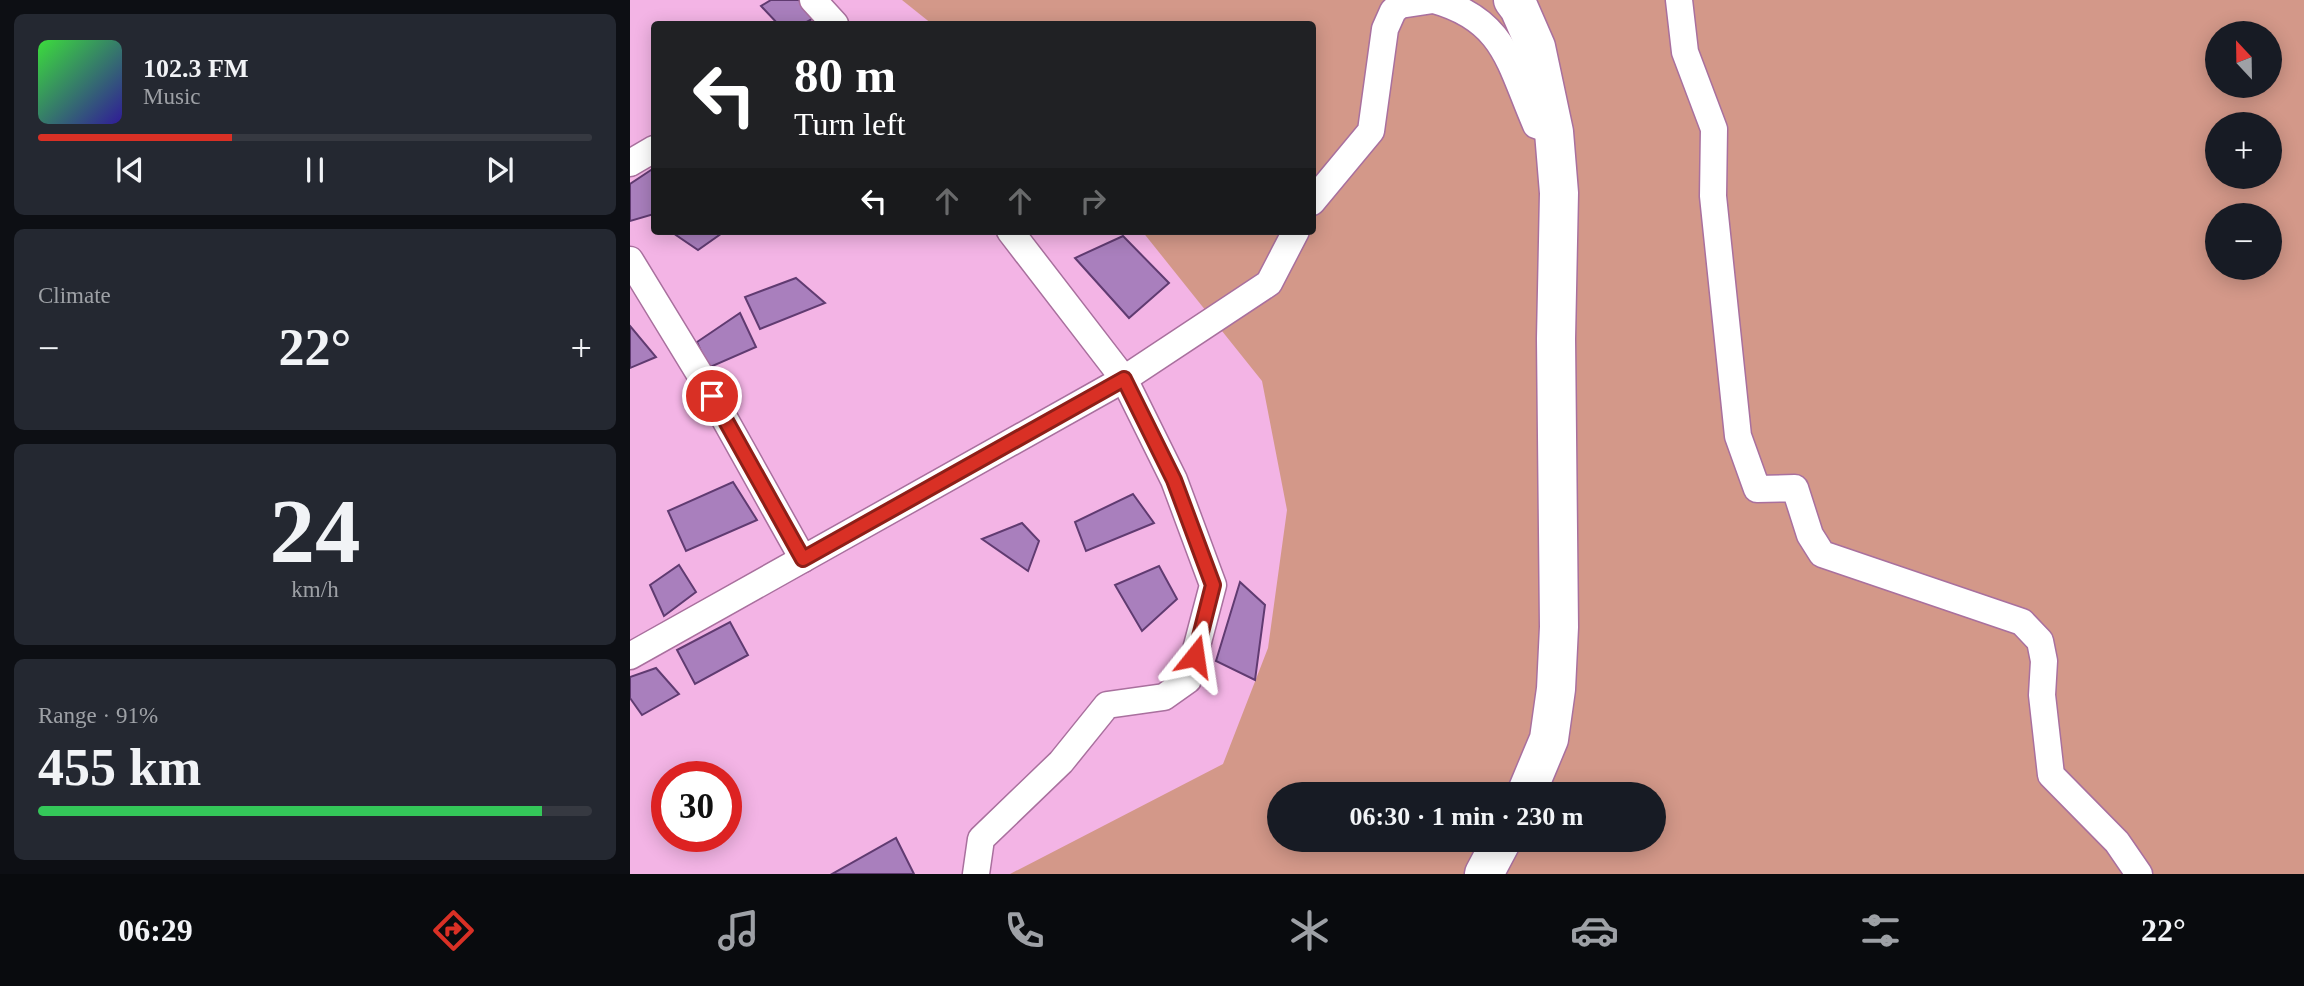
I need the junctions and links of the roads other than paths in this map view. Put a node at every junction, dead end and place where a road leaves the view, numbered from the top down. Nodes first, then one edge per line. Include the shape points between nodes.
1 (813, 0) edge
2 (1433, 0) edge
3 (1513, 0) edge
4 (1679, 0) edge
5 (832, 21) edge
6 (1555, 132) junction
7 (651, 151) edge
8 (630, 163) edge
9 (1316, 197) edge
10 (1013, 235) edge
11 (1294, 235) edge
12 (630, 260) edge
13 (1124, 379) junction
14 (803, 559) junction
15 (630, 656) edge
16 (1531, 782) edge
17 (1496, 852) edge
18 (976, 874) edge
19 (1484, 874) edge
20 (2139, 874) edge

1 - 5 street
2 - 6 street via 1464,9 1497,37 1536,125
2 - 9 street via 1400,5 1393,11 1385,29 1371,131
3 - 6 street via 1536,47
4 - 20 street via 1685,52 1714,129 1713,196 1738,436 1757,489 1796,488 1810,535 1822,554 2022,622 2040,641 2044,661 2042,695 2051,775 2117,842
6 - 16 street via 1559,192 1559,639 1549,739
7 - 8 street
10 - 13 street
11 - 13 street via 1269,283
12 - 14 street
13 - 14 street
13 - 18 street via 1174,480 1213,585 1188,680 1164,697 1107,705 1061,762 981,839
14 - 15 street
17 - 19 street

